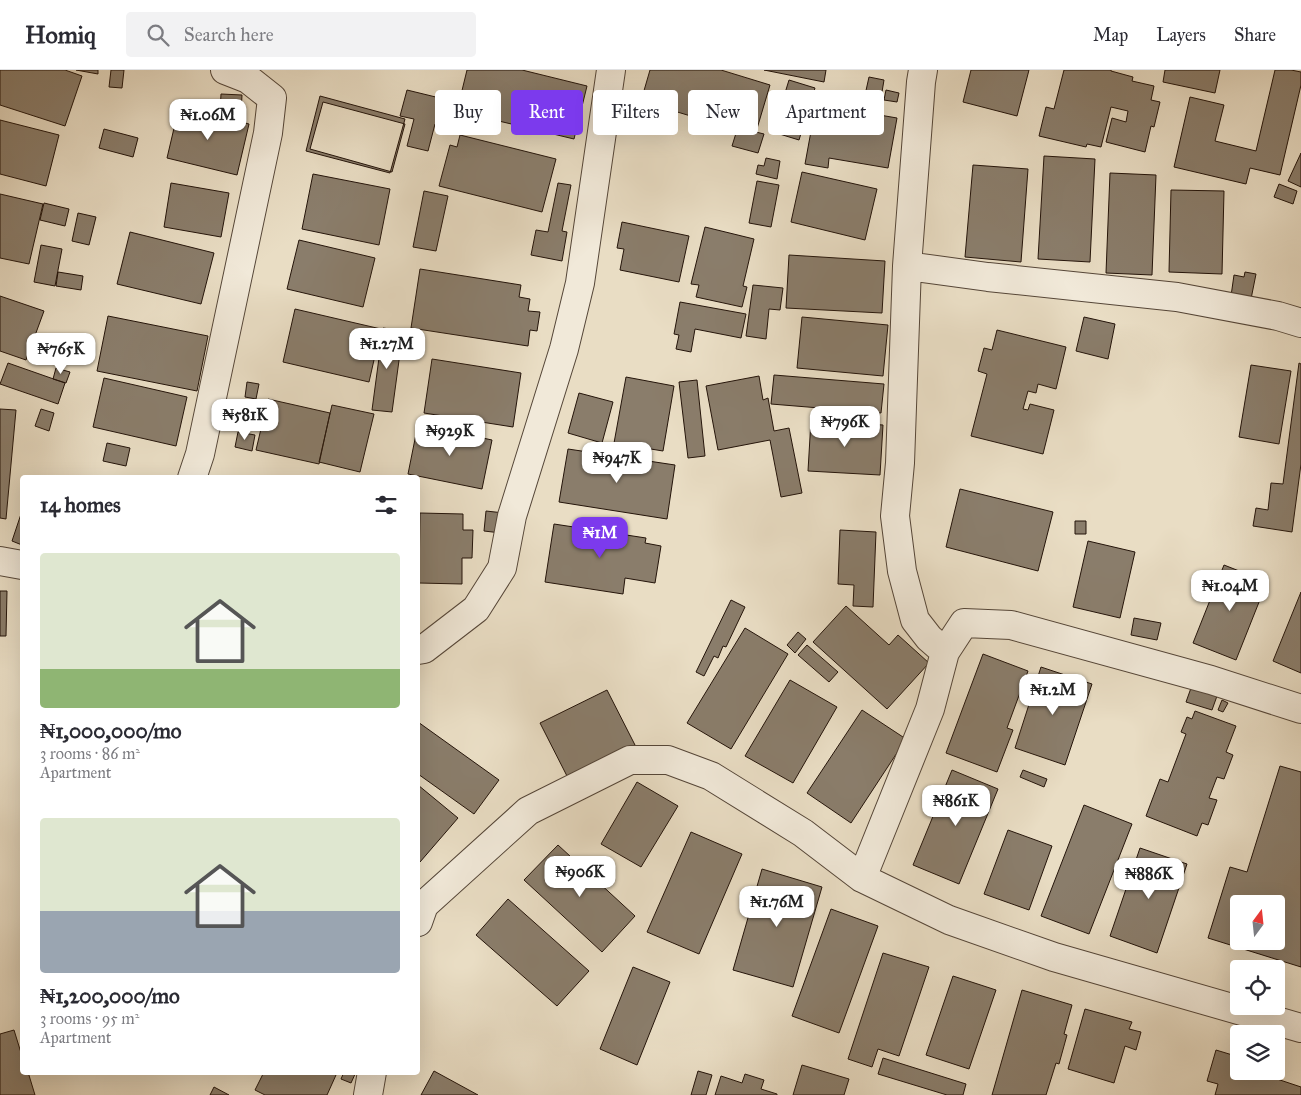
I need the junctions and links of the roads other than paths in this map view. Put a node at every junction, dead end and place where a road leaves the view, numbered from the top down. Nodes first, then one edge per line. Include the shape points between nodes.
1 (225, 70) edge
2 (611, 70) edge
3 (924, 70) edge
4 (907, 266) junction
5 (1301, 323) edge
6 (193, 475) edge
7 (0, 561) edge
8 (20, 565) edge
9 (420, 650) edge
10 (945, 652) junction
11 (1301, 708) edge
12 (862, 878) junction
13 (420, 916) edge
14 (1301, 1028) edge
15 (371, 1075) edge
16 (368, 1095) edge

1 - 6 street via 248,79 272,98 268,133
2 - 9 street via 580,284 564,349 512,516 502,568 476,609
3 - 4 street
4 - 5 street via 1177,297
4 - 10 street via 900,464 895,516 902,571 915,620
7 - 8 street
10 - 11 street via 964,623 1011,625
10 - 12 street via 930,710
12 - 13 street via 803,833 711,776 668,760 630,760 528,811 424,905
12 - 14 street via 949,920 1028,948
15 - 16 street

